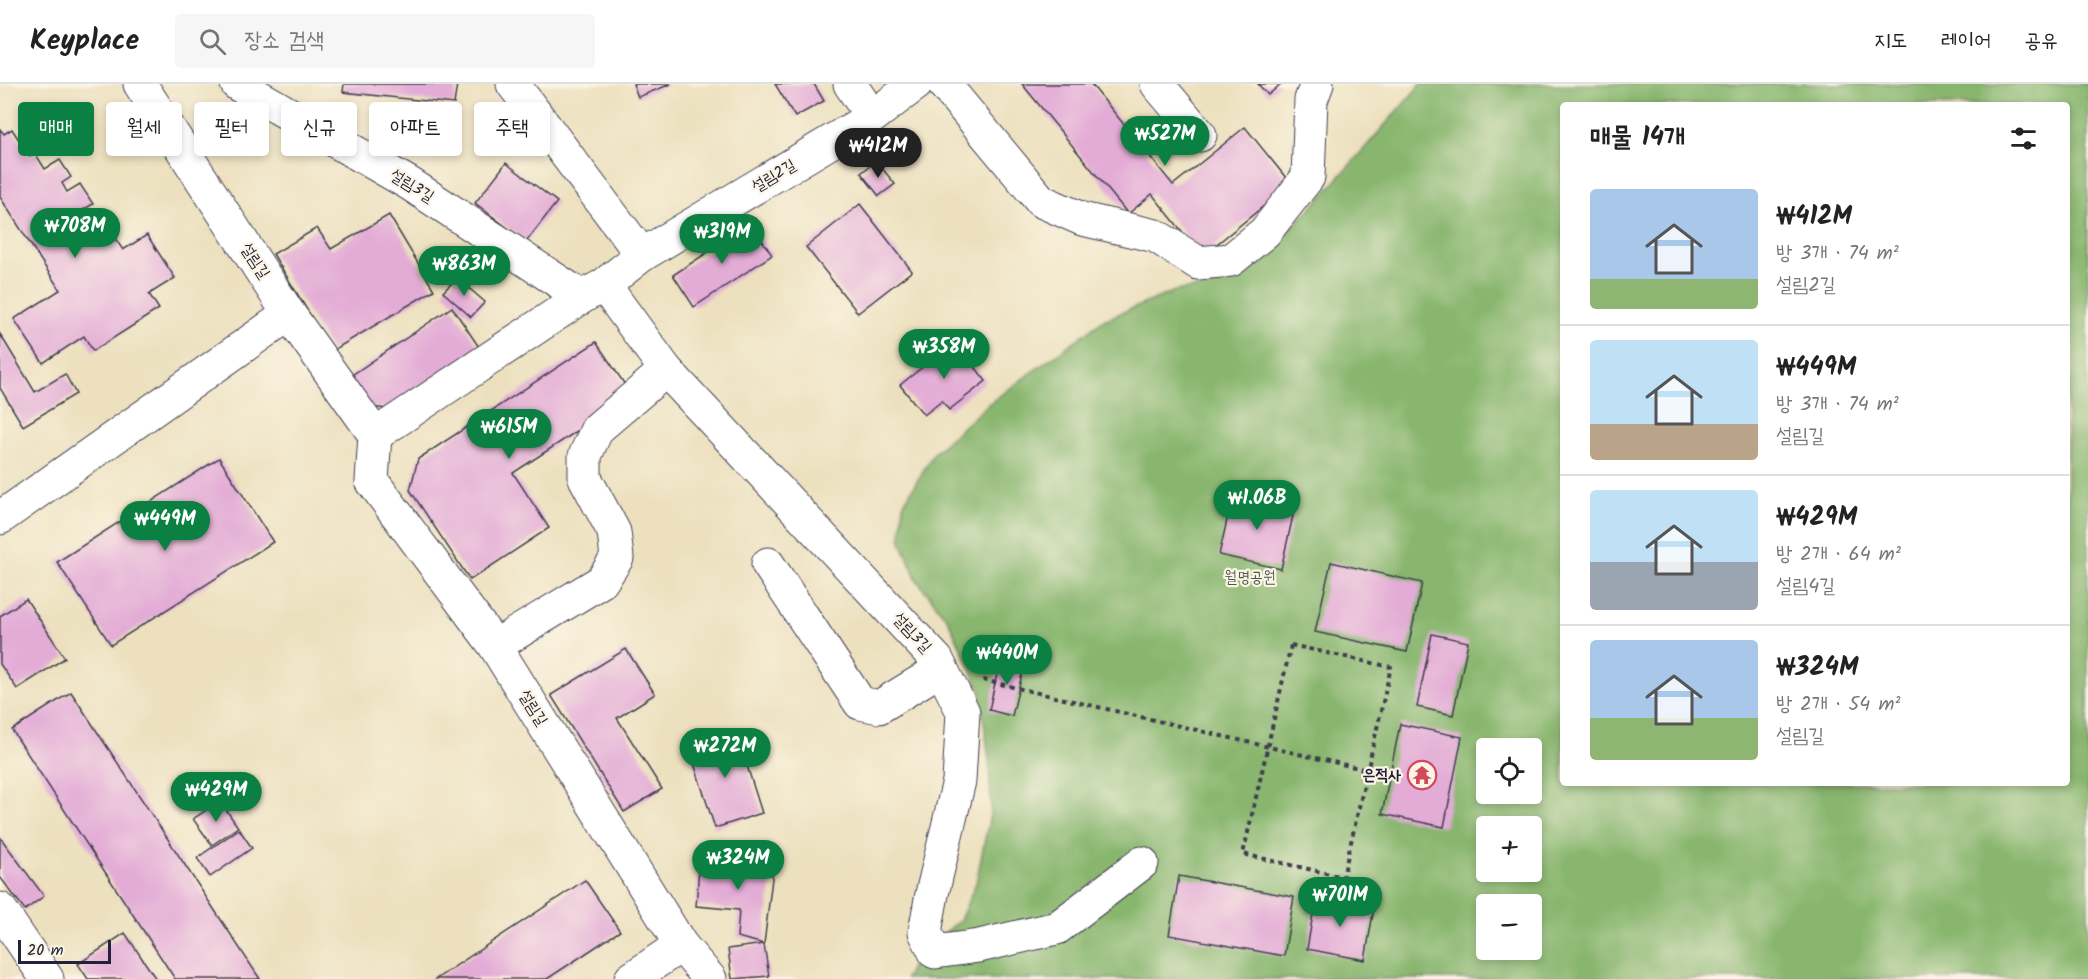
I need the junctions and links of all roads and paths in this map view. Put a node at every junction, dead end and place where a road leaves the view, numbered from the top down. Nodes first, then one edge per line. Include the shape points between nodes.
1 (140, 84) edge
2 (237, 84) edge
3 (513, 84) edge
4 (850, 84) edge
5 (916, 84) edge
6 (944, 84) edge
7 (1157, 84) edge
8 (1317, 84) edge
9 (872, 117) junction
10 (1200, 135) dead end
11 (642, 255) junction
12 (593, 291) junction
13 (289, 314) junction
14 (666, 370) junction
15 (375, 435) junction
16 (0, 518) edge
17 (768, 564) dead end
18 (495, 646) junction
19 (942, 669) junction
20 (1268, 746) junction
21 (1367, 770) junction
22 (1142, 863) dead end
23 (0, 909) edge
24 (681, 945) junction
25 (47, 979) edge
26 (631, 979) edge
27 (710, 979) edge

1 - 13 street, 설림길
2 - 12 street, 설림3길
3 - 11 street
4 - 9 street
5 - 9 street, 설림2길
6 - 8 street via 1041,201 1082,219 1156,236 1198,263 1231,260 1265,232 1308,177 1311,100
7 - 10 street
9 - 11 street, 설림2길
11 - 12 street, 설림2길
12 - 14 street, 설림3길
12 - 15 street
13 - 15 street, 설림길
13 - 16 street
14 - 18 street via 597,429 585,456 585,478 614,532 617,558 602,581
14 - 19 street, 설림3길
15 - 18 street, 설림길 via 372,481
17 - 19 street via 860,703 879,707
18 - 24 street, 설림길
19 - 20 path
19 - 22 street, 설림3길 via 963,712 959,781 925,932 935,952 1057,928
20 - 21 path
20 - 21 path via 1291,645 1391,668
20 - 21 path via 1243,854 1343,877
23 - 25 street
24 - 26 street
24 - 27 street, 설림길

